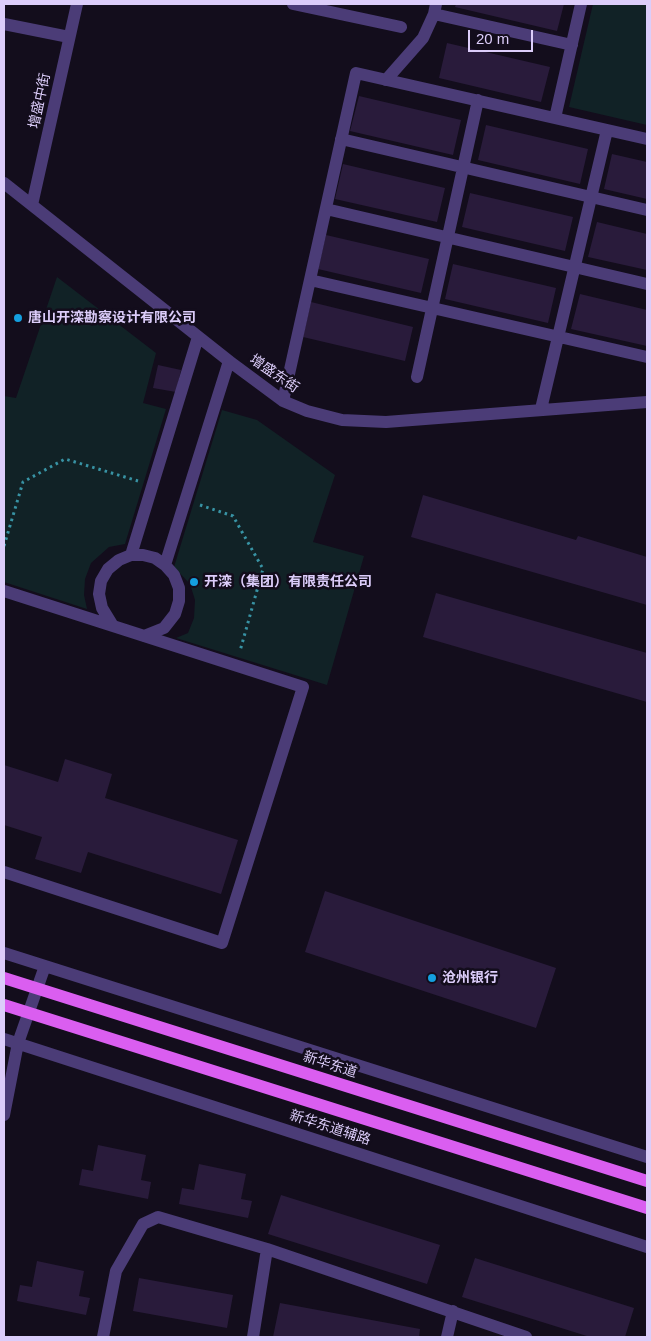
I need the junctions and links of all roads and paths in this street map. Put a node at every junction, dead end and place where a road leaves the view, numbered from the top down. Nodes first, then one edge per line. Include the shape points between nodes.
1 (77, 4) edge
2 (293, 4) edge
3 (581, 4) edge
4 (435, 9) edge
5 (4, 24) edge
6 (401, 27) dead end
7 (69, 37) junction
8 (572, 45) junction
9 (386, 80) junction
10 (478, 100) junction
11 (555, 118) junction
12 (607, 130) junction
13 (341, 139) junction
14 (647, 139) edge
15 (464, 168) junction
16 (4, 183) edge
17 (591, 197) junction
18 (32, 205) junction
19 (326, 209) junction
20 (647, 210) edge
21 (448, 237) junction
22 (575, 268) junction
23 (310, 280) junction
24 (647, 284) edge
25 (432, 308) junction
26 (198, 337) junction
27 (558, 337) junction
28 (647, 357) edge
29 (229, 361) junction
30 (417, 377) dead end
31 (283, 401) junction
32 (647, 402) edge
33 (541, 409) junction
34 (153, 485) junction
35 (186, 500) junction
36 (4, 546) edge
37 (132, 556) junction
38 (165, 565) junction
39 (4, 591) edge
40 (113, 626) junction
41 (144, 636) junction
42 (238, 659) dead end
43 (4, 872) edge
44 (4, 953) edge
45 (45, 966) junction
46 (4, 978) edge
47 (38, 989) junction
48 (4, 1005) edge
49 (28, 1013) junction
50 (4, 1039) edge
51 (18, 1043) junction
52 (4, 1115) edge
53 (647, 1157) edge
54 (647, 1181) edge
55 (647, 1208) edge
56 (647, 1247) edge
57 (267, 1249) junction
58 (453, 1312) junction
59 (103, 1337) edge
60 (253, 1337) edge
61 (447, 1337) edge
62 (526, 1337) edge

1 - 7 street, 增盛中街
2 - 6 street
3 - 8 street
4 - 8 street
4 - 9 street via 423,38
5 - 7 street
7 - 18 street, 增盛中街
8 - 11 street
9 - 10 street
9 - 13 street via 356,73
10 - 11 street
10 - 15 street
11 - 12 street
12 - 14 street
12 - 17 street
13 - 15 street
13 - 19 street
15 - 17 street
15 - 21 street
16 - 18 street, 增盛东街
17 - 20 street
17 - 22 street
18 - 26 street, 增盛东街
19 - 21 street
19 - 23 street
21 - 22 street
21 - 25 street
22 - 24 street
22 - 27 street
23 - 25 street
23 - 31 street
25 - 27 street
25 - 30 street
26 - 29 street, 增盛东街
26 - 34 street
27 - 28 street
27 - 33 street
29 - 31 street, 增盛东街
29 - 35 street
31 - 33 street, 增盛东街 via 342,420 386,422
32 - 33 street, 增盛东街
34 - 36 path via 65,459 23,482
34 - 37 street
35 - 38 street
35 - 42 path via 233,516 263,569
37 - 38 street via 155,558
37 - 40 street via 119,560 101,581 102,608
38 - 41 street via 174,575 179,601 175,614 164,628
39 - 40 street
40 - 41 street
41 - 43 street via 303,687 222,943
44 - 45 street
45 - 47 street
45 - 53 street
46 - 47 main road, 新华东道
47 - 49 street
47 - 54 main road, 新华东道
48 - 49 main road
49 - 51 street
49 - 55 main road
50 - 51 street, 新华东道辅路
51 - 52 street
51 - 56 street, 新华东道辅路
57 - 58 street
57 - 59 street via 158,1217 143,1224 116,1271
57 - 60 street
58 - 61 street
58 - 62 street

